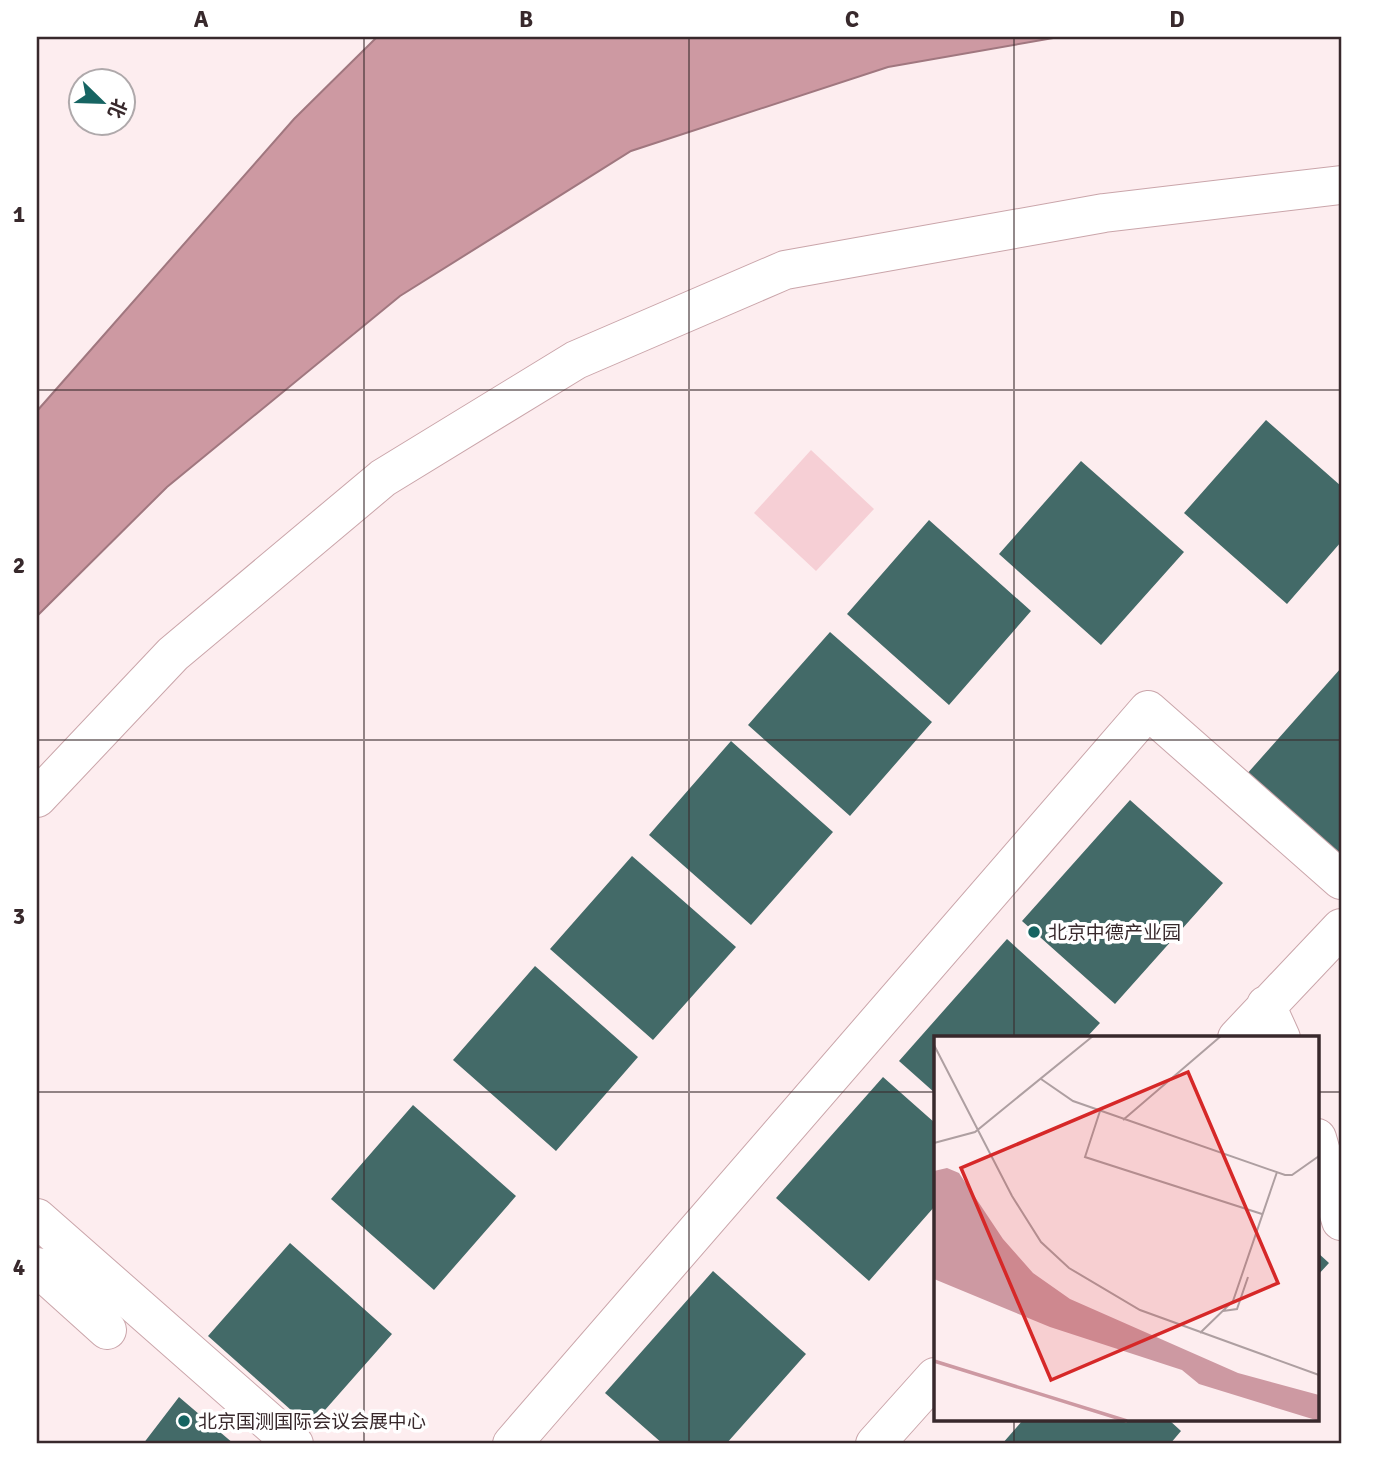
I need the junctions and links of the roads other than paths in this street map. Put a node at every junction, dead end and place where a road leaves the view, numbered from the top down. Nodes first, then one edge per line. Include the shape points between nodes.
1 (1341, 185) edge
2 (37, 798) edge
3 (1341, 880) edge
4 (1341, 928) edge
5 (1273, 1022) edge
6 (1242, 1036) edge
7 (1318, 1142) edge
8 (37, 1218) edge
9 (1341, 1222) edge
10 (37, 1267) edge
11 (107, 1330) dead end
12 (934, 1378) edge
13 (294, 1444) edge
14 (512, 1444) edge
15 (875, 1444) edge

1 - 2 street via 1104,213 785,270 576,360 383,478 173,654
3 - 14 street via 1148,710
4 - 5 street
5 - 6 street
7 - 9 street
8 - 13 street
10 - 11 street
12 - 15 street

